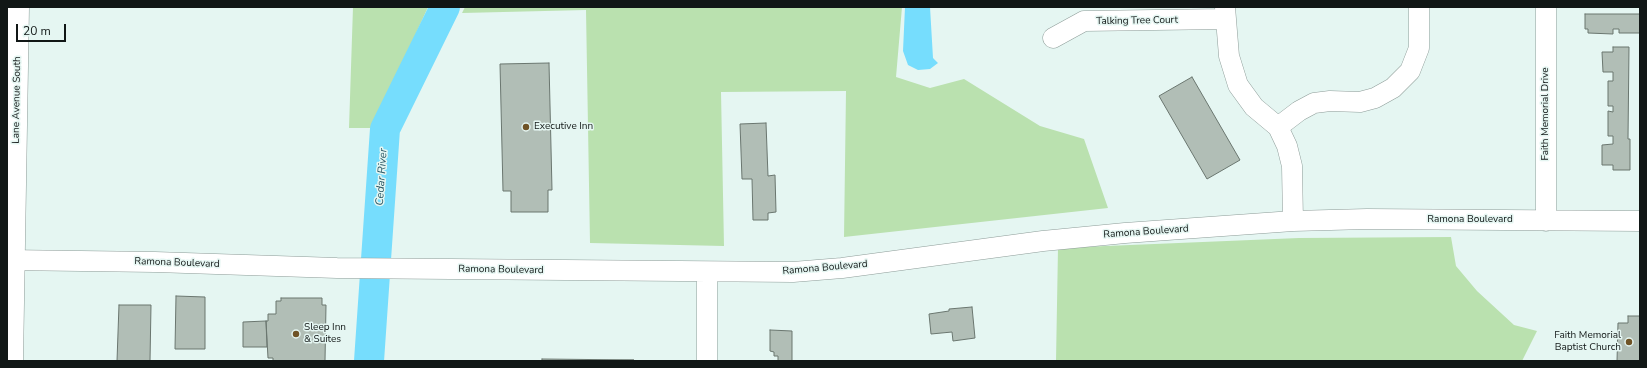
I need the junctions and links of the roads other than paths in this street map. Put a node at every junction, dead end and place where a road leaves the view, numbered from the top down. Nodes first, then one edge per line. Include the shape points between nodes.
1 (18, 7) edge
2 (1419, 7) edge
3 (1546, 7) edge
4 (1225, 13) edge
5 (1053, 38) dead end
6 (1278, 127) junction
7 (1293, 221) junction
8 (1546, 221) junction
9 (1640, 221) edge
10 (11, 260) edge
11 (707, 272) junction
12 (12, 361) edge
13 (706, 361) edge

1 - 10 main road, Lane Avenue South
2 - 6 street via 1419,48 1410,71 1393,88 1375,98 1360,102 1330,101 1314,104 1299,111
3 - 8 street, Faith Memorial Drive
4 - 5 street, Talking Tree Court via 1084,21
4 - 6 street via 1229,56 1238,85 1254,107
6 - 7 street via 1287,146 1292,166
7 - 8 street, Ramona Boulevard
7 - 11 street, Ramona Boulevard via 1073,238 842,268 793,272
8 - 9 street, Ramona Boulevard
10 - 11 street, Ramona Boulevard via 337,268
10 - 12 main road, Lane Avenue South
11 - 13 street

